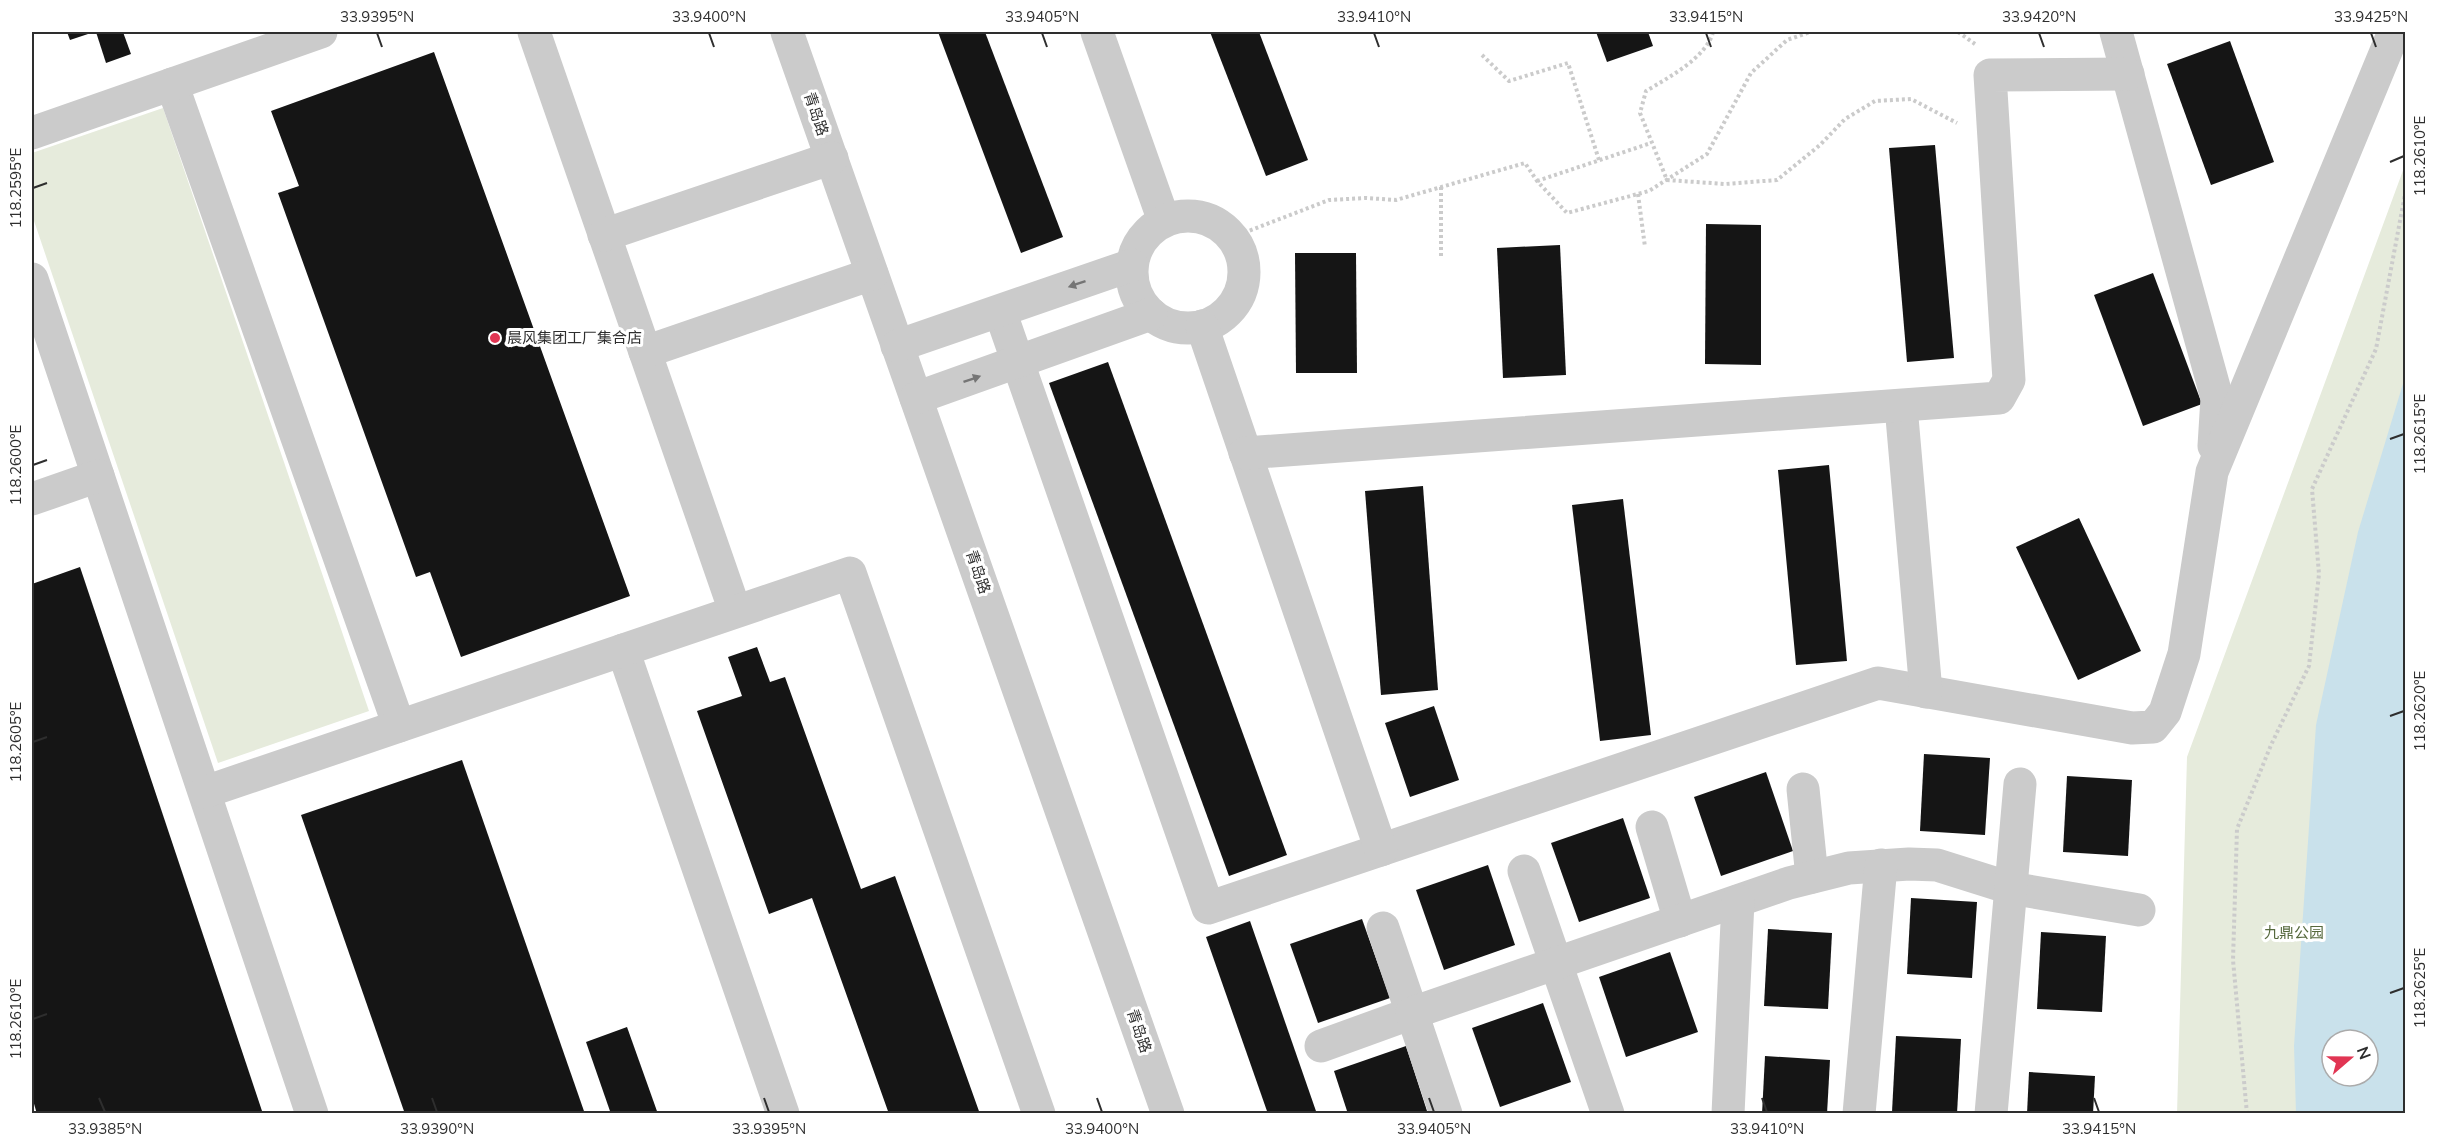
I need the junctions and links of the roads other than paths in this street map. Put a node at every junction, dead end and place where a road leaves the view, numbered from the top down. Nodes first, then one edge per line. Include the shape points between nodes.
1 (321, 32) edge
2 (534, 32) edge
3 (787, 32) edge
4 (1096, 32) edge
5 (2116, 32) edge
6 (2394, 32) edge
7 (2128, 74) junction
8 (172, 84) junction
9 (32, 133) edge
10 (832, 158) junction
11 (1164, 221) junction
12 (604, 235) junction
13 (1132, 265) junction
14 (872, 274) junction
15 (32, 279) edge
16 (1000, 311) junction
17 (1151, 314) junction
18 (1202, 326) junction
19 (897, 346) junction
20 (645, 352) junction
21 (1018, 362) junction
22 (916, 398) junction
23 (1901, 406) junction
24 (1245, 453) junction
25 (2212, 472) junction
26 (98, 476) junction
27 (32, 499) edge
28 (735, 611) junction
29 (623, 650) junction
30 (1926, 692) junction
31 (399, 726) junction
32 (2020, 784) dead end
33 (1803, 789) dead end
34 (205, 792) junction
35 (1652, 827) dead end
36 (1381, 850) junction
37 (1881, 866) junction
38 (1524, 871) dead end
39 (1812, 877) junction
40 (2010, 888) junction
41 (1738, 901) junction
42 (2139, 910) dead end
43 (1680, 921) junction
44 (1383, 928) dead end
45 (1556, 964) junction
46 (1412, 1013) junction
47 (1321, 1046) dead end
48 (312, 1113) edge
49 (783, 1113) edge
50 (1039, 1113) edge
51 (1168, 1113) edge
52 (1446, 1113) edge
53 (1608, 1113) edge
54 (1728, 1113) edge
55 (1859, 1113) edge
56 (1990, 1113) edge

1 - 8 street
2 - 12 street
3 - 10 street, 青岛路
4 - 11 street
5 - 7 street
6 - 25 street
7 - 23 street via 1990,75 2009,380 1999,398
7 - 25 street via 2217,398
8 - 9 street
8 - 31 street
10 - 12 street
10 - 14 street, 青岛路
11 - 13 street via 1148,232 1137,247
11 - 18 street via 1201,216 1233,237 1242,254 1241,291 1219,319
12 - 20 street
13 -> 16 street
13 - 17 street via 1139,300
14 - 19 street, 青岛路
14 - 20 street
15 - 26 street
16 - 19 street
16 - 21 street
17 - 18 street via 1167,324 1184,328
17 - 21 street
18 - 24 street
19 - 22 street, 青岛路
20 - 28 street
22 -> 21 street
21 - 36 street via 1208,908
22 - 51 street, 青岛路
23 - 24 street
23 - 30 street
24 - 36 street
25 - 30 street via 2184,654 2165,712 2153,727 2132,728
26 - 27 street
26 - 34 street
28 - 29 street
28 - 50 street via 850,573
29 - 31 street
29 - 49 street
30 - 36 street via 1878,683
31 - 34 street
32 - 40 street
33 - 39 street
34 - 48 street
35 - 43 street
37 - 39 street via 1849,868
37 - 40 street via 1937,865
37 - 55 street
38 - 45 street
39 - 41 street
40 - 42 street
40 - 56 street
41 - 43 street
41 - 54 street
43 - 45 street
44 - 46 street
45 - 46 street
45 - 53 street
46 - 47 street
46 - 52 street

